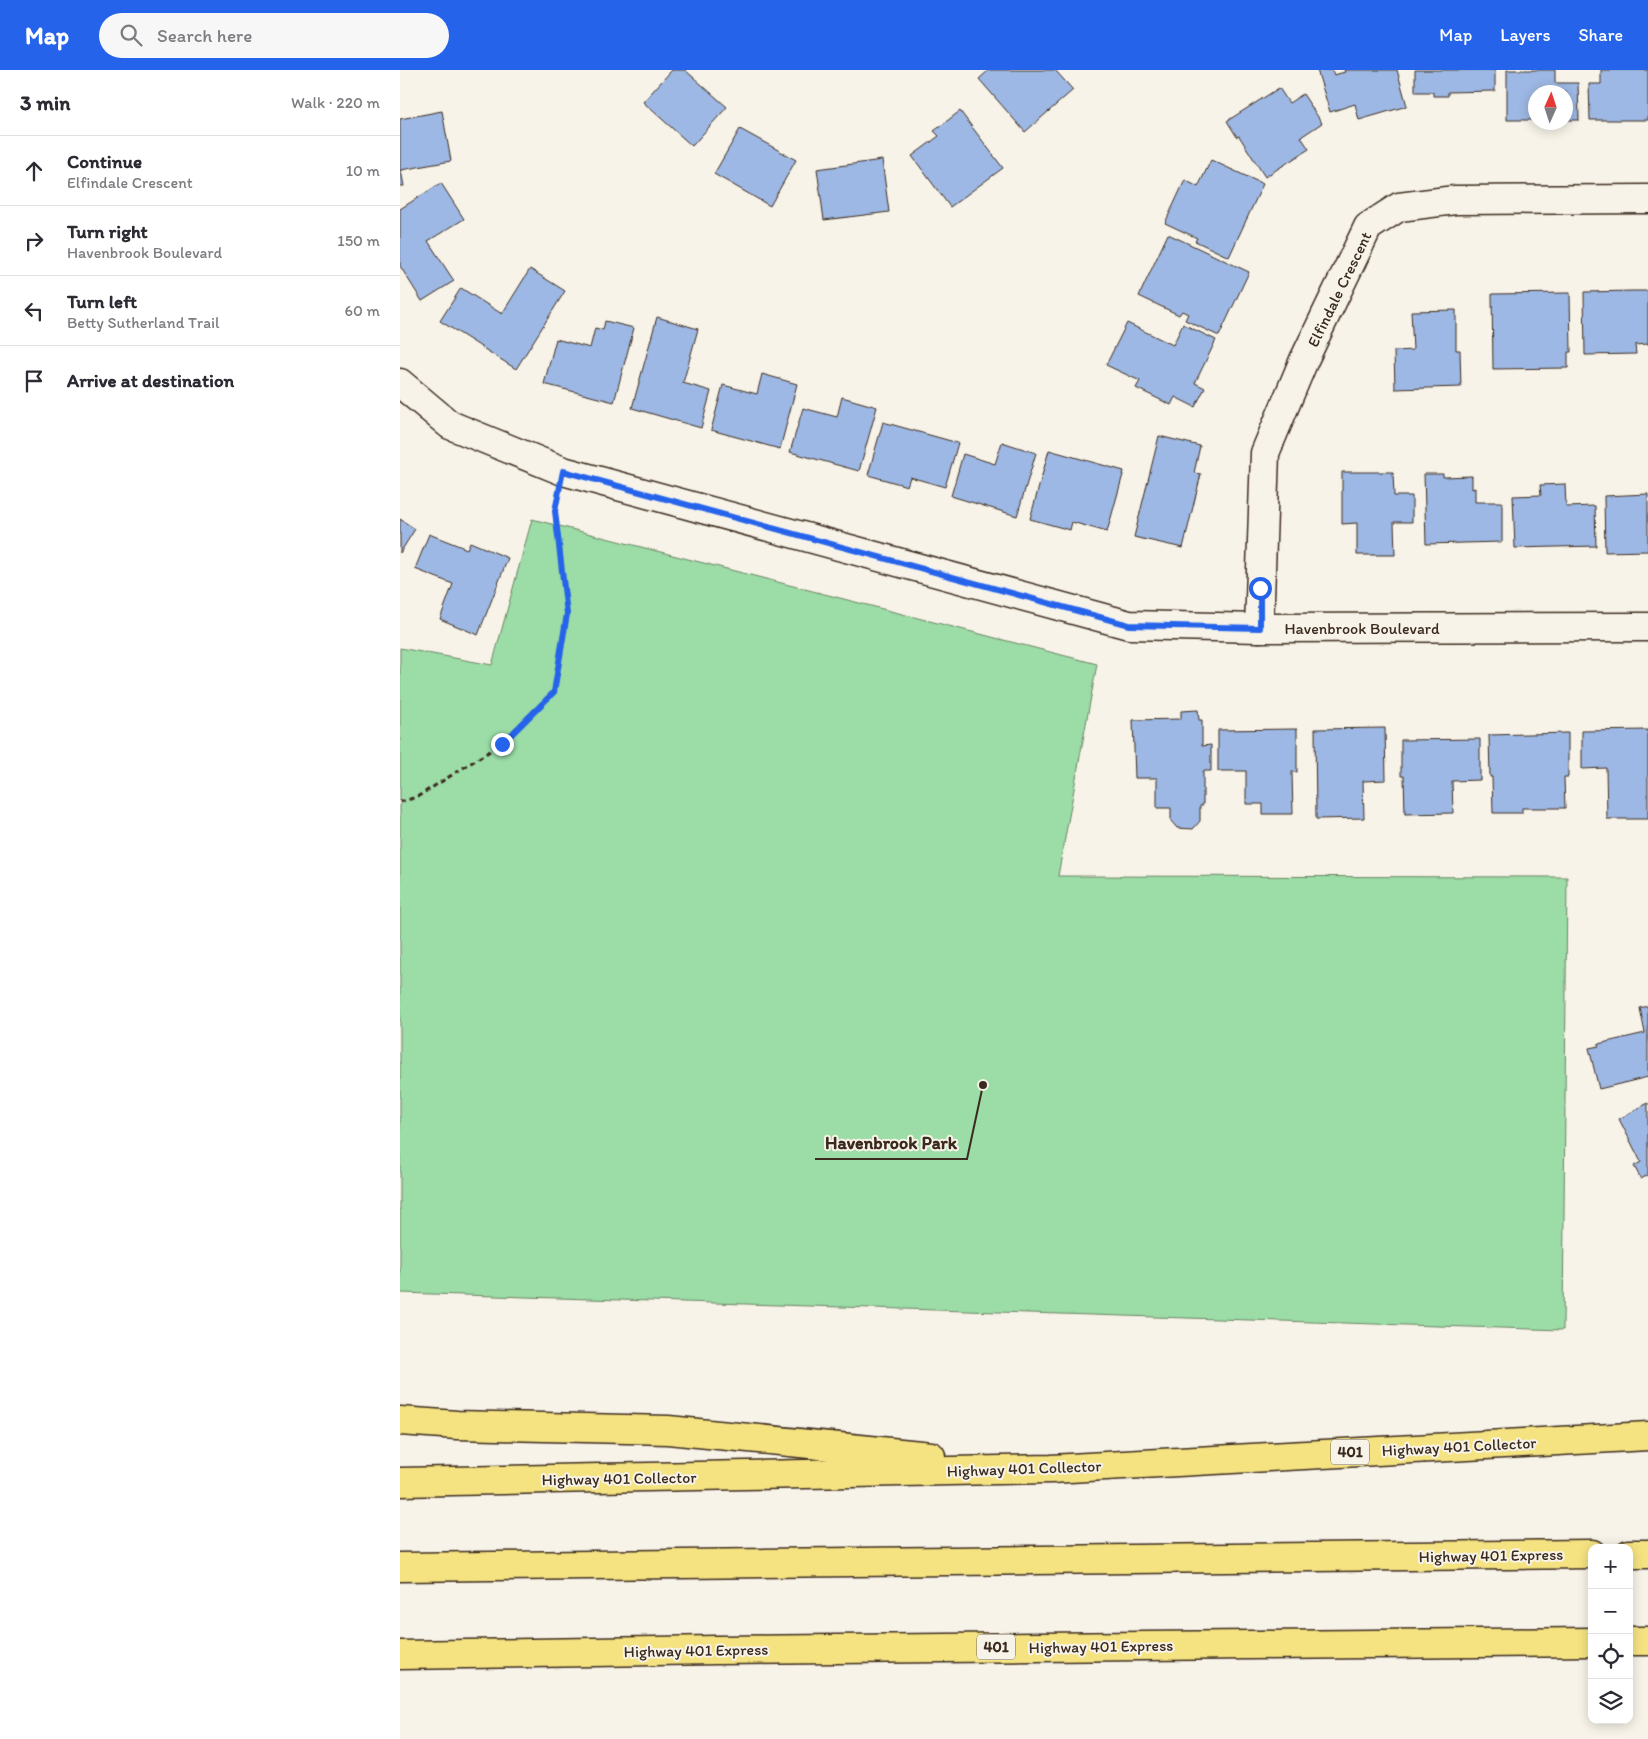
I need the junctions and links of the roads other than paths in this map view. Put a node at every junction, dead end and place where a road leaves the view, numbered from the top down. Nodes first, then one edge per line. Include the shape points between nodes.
1 (1648, 199) edge
2 (400, 383) edge
3 (1648, 627) edge
4 (1260, 628) junction
5 (400, 1421) edge
6 (1648, 1436) edge
7 (1051, 1469) junction
8 (400, 1482) edge
9 (1588, 1554) edge
10 (1633, 1554) edge
11 (1648, 1554) edge
12 (400, 1567) edge
13 (1588, 1642) edge
14 (400, 1655) edge

1 - 4 street, Elfindale Crescent via 1456,200 1399,207 1368,228 1304,360 1265,453
2 - 4 street, Havenbrook Boulevard via 450,425 563,471 1129,625
3 - 4 street, Havenbrook Boulevard
5 - 7 highway via 668,1430
6 - 7 highway, Highway 401 Collector / 401
7 - 8 highway, Highway 401 Collector / 401
9 - 12 highway, Highway 401 Express
10 - 11 highway
13 - 14 highway, Highway 401 Express / 401

